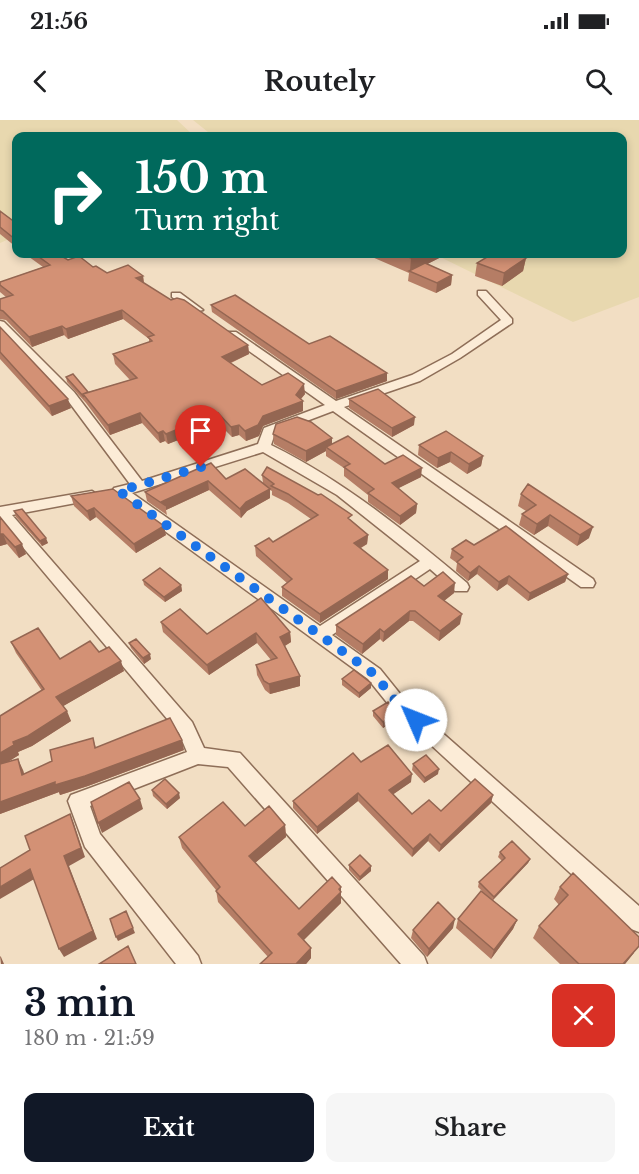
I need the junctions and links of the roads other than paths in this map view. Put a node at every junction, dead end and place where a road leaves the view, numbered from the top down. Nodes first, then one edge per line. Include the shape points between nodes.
1 (482, 293) dead end
2 (176, 295) dead end
3 (0, 324) edge
4 (333, 406) junction
5 (264, 447) junction
6 (139, 487) junction
7 (119, 491) junction
8 (0, 512) edge
9 (431, 561) junction
10 (587, 584) dead end
11 (461, 587) dead end
12 (320, 635) junction
13 (198, 756) junction
14 (639, 921) edge
15 (190, 964) edge
16 (416, 964) edge

1 - 4 street via 508,321 416,378
2 - 4 street
3 - 6 street via 70,395
4 - 5 street via 269,431
4 - 10 street
5 - 6 street
5 - 9 street via 295,461
6 - 7 street
7 - 8 street
7 - 12 street
8 - 13 street via 186,728
9 - 11 street
9 - 12 street
12 - 14 street via 374,674 399,705
13 - 15 street via 78,801 92,840
13 - 16 street via 233,759

